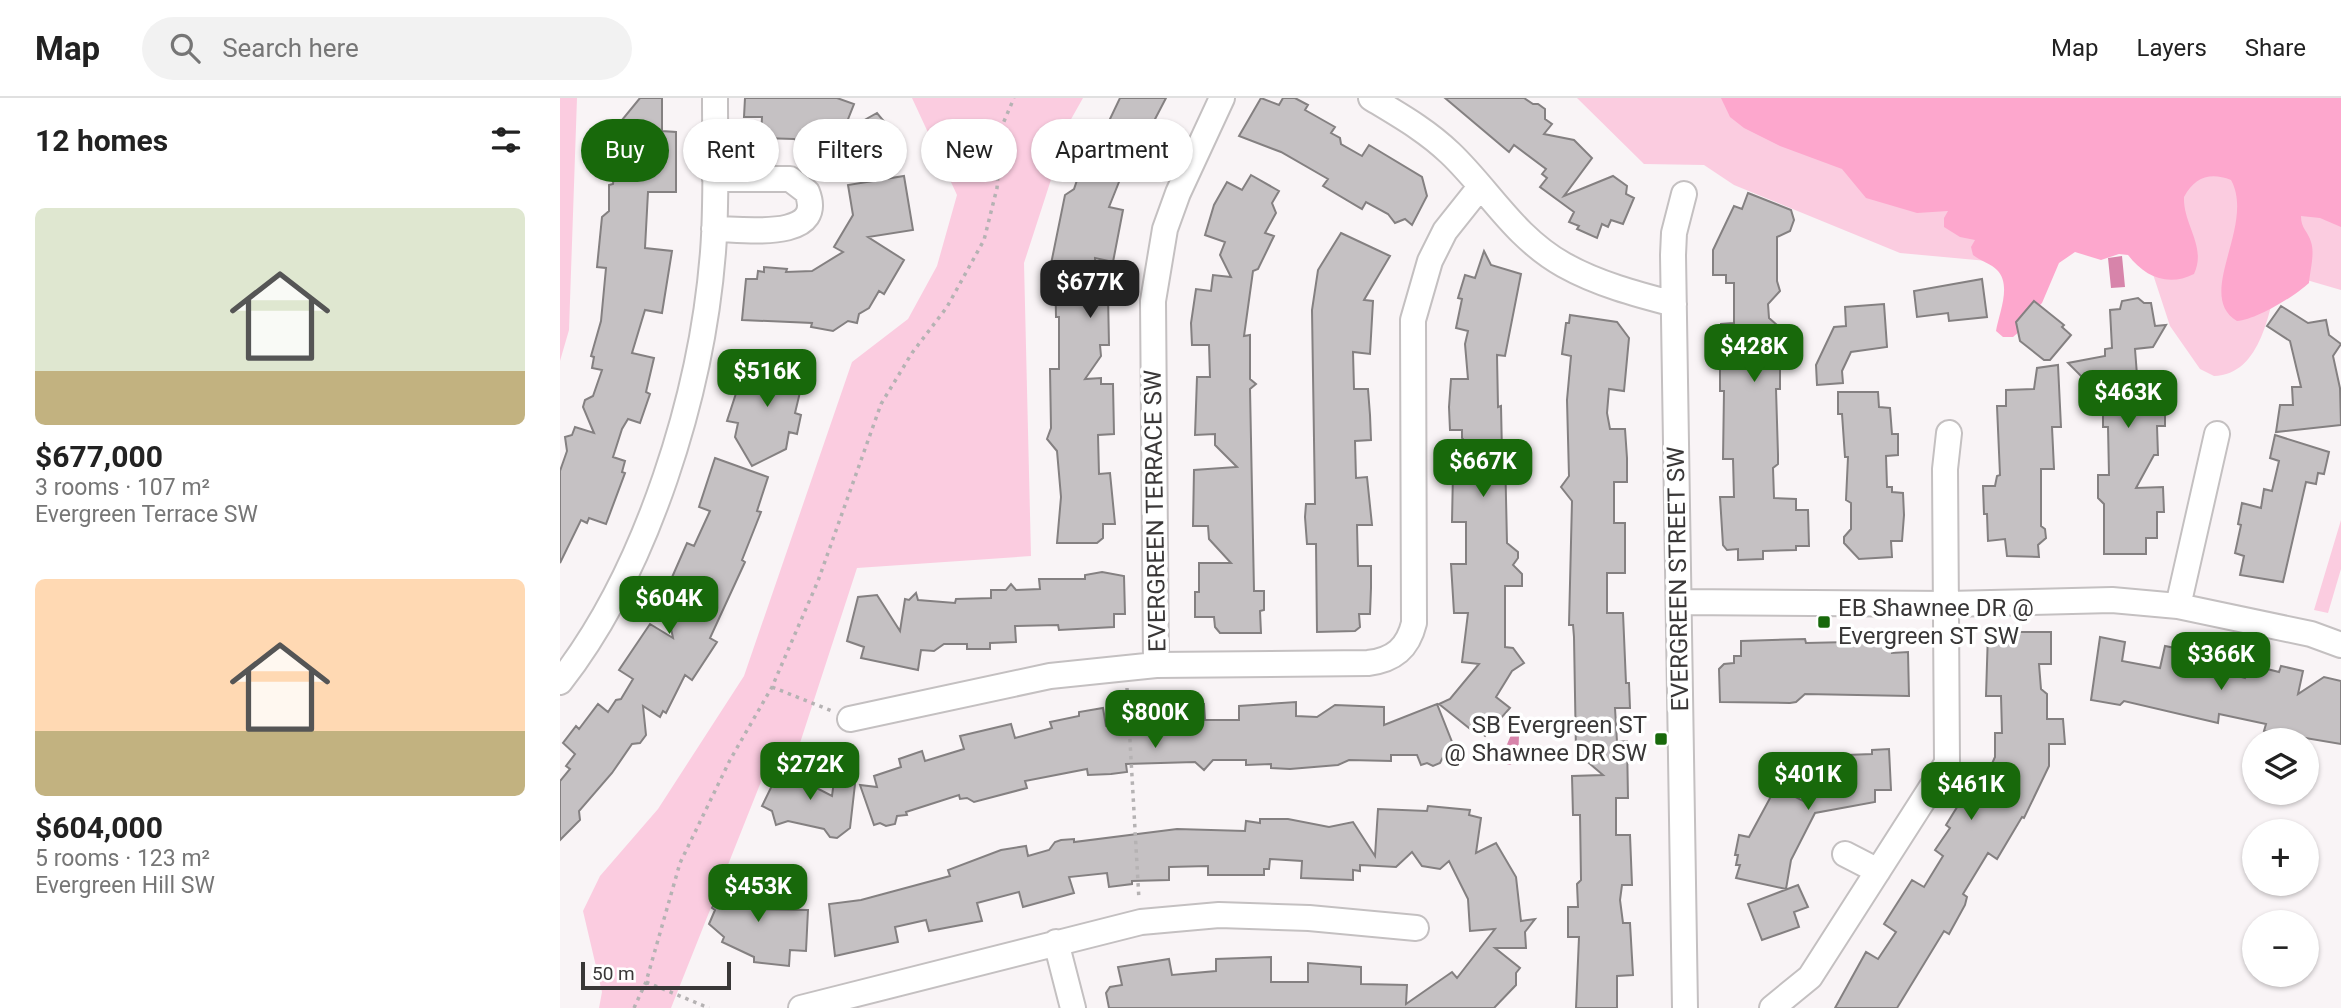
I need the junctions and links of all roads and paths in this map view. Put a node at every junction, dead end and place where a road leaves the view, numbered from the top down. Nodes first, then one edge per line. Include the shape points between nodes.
1 (715, 98) edge
2 (1014, 98) edge
3 (1222, 98) edge
4 (1371, 98) edge
5 (715, 119) edge
6 (779, 179) edge
7 (715, 182) edge
8 (1480, 187) junction
9 (1684, 194) dead end
10 (714, 229) junction
11 (1674, 304) junction
12 (1949, 433) dead end
13 (2217, 434) dead end
14 (1679, 602) junction
15 (1948, 604) junction
16 (2178, 606) junction
17 (2341, 645) edge
18 (1156, 666) junction
19 (1126, 668) junction
20 (560, 682) edge
21 (772, 687) junction
22 (850, 719) joint
23 (1845, 854) dead end
24 (1878, 871) junction
25 (1141, 922) junction
26 (1416, 928) dead end
27 (1056, 942) junction
28 (646, 982) junction
29 (634, 1008) edge
30 (709, 1008) edge
31 (801, 1008) edge
32 (1073, 1008) edge
33 (1685, 1008) edge
34 (1772, 1008) edge

1 - 5 street
2 - 21 path via 1002,126 997,188 984,240 947,307 881,404 818,581
3 - 18 street, EVERGREEN TERRACE SW via 1165,229 1153,301
4 - 8 street via 1421,128 1451,153
6 - 10 street via 803,186 810,206 804,220 792,228
7 - 10 street
8 - 11 street via 1516,228 1562,264 1626,292
8 - 18 street, EVERGREEN TERRACE SW via 1435,251 1414,313 1414,623 1404,648 1390,658 1368,663
9 - 11 street, EVERGREEN STREET SW via 1674,233
10 - 20 street via 694,379 669,468 623,576
11 - 14 street, EVERGREEN STREET SW
12 - 15 street via 1945,469
13 - 16 street
14 - 15 street
14 - 33 street, EVERGREEN STREET SW
15 - 16 street via 2112,600
15 - 24 street via 1947,763
16 - 17 street via 2311,634
18 - 19 street
19 - 22 street via 1050,676
19 - 25 path
21 - 22 path
21 - 28 path via 680,863
23 - 24 street
24 - 34 street via 1810,977
25 - 26 street via 1219,915
25 - 27 street
27 - 31 street
27 - 32 street
28 - 29 path
28 - 30 path

